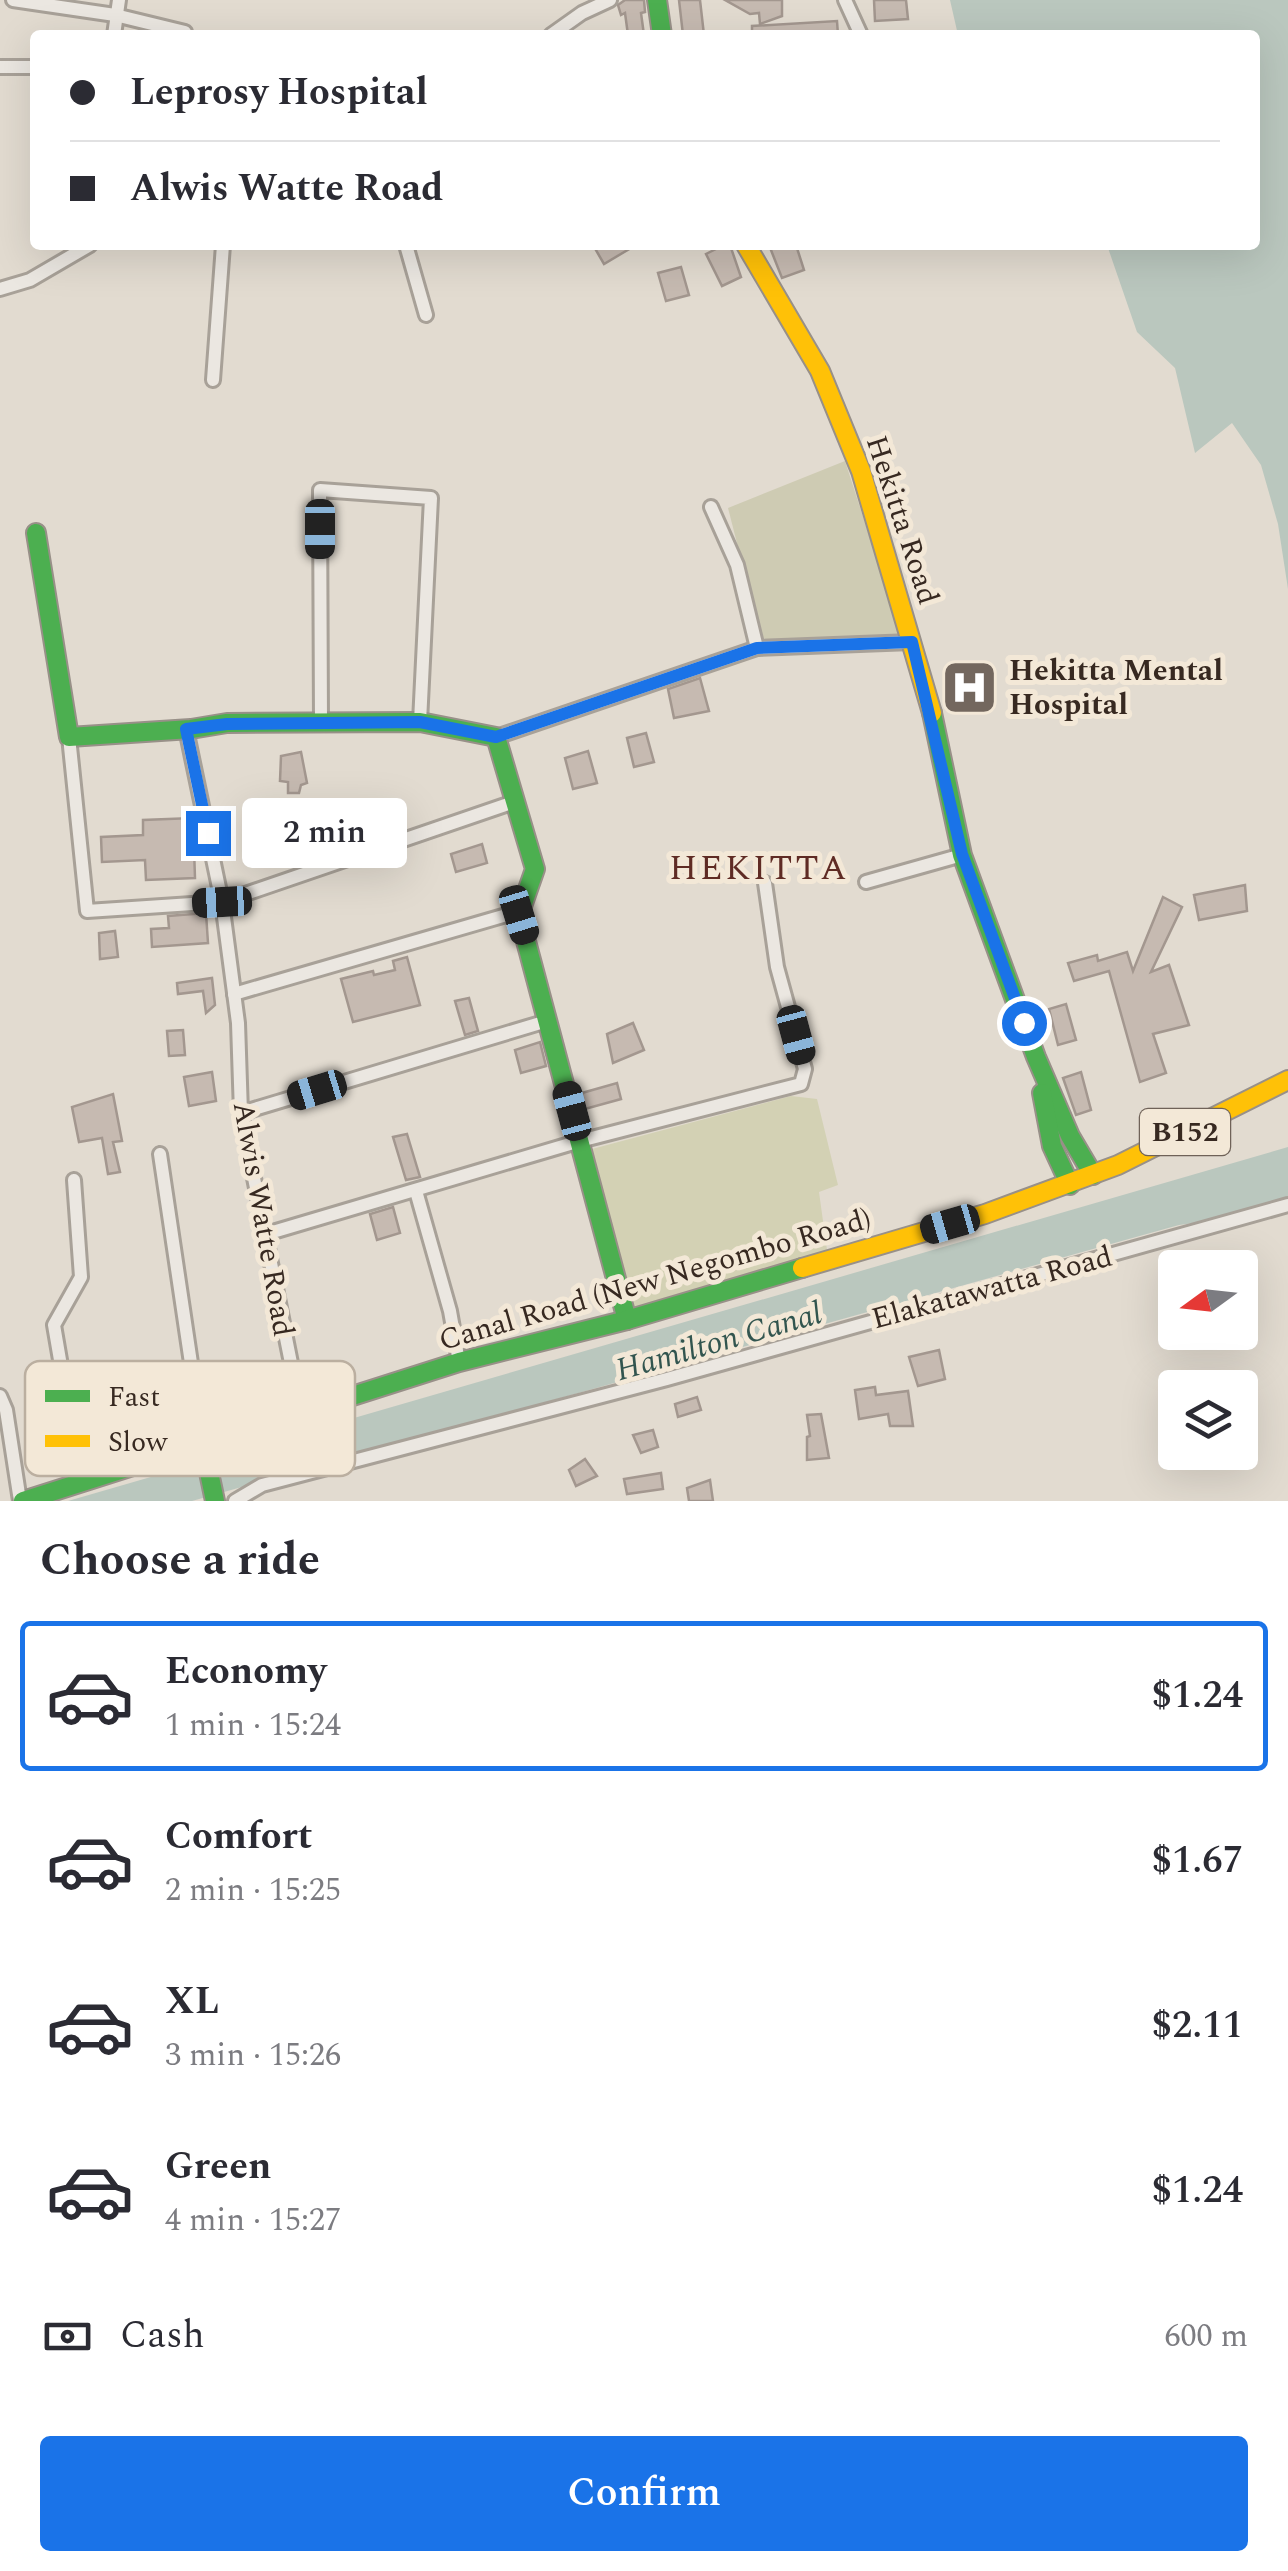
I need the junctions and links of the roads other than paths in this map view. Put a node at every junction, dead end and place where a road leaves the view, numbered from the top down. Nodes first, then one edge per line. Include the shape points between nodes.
1 (12, 0) edge
2 (119, 0) edge
3 (610, 0) edge
4 (657, 0) edge
5 (845, 0) edge
6 (115, 15) junction
7 (114, 30) edge
8 (177, 30) edge
9 (558, 30) edge
10 (661, 30) edge
11 (859, 30) edge
12 (0, 67) edge
13 (30, 67) edge
14 (81, 250) edge
15 (223, 250) edge
16 (407, 250) edge
17 (749, 250) edge
18 (0, 289) edge
19 (426, 315) dead end
20 (213, 380) dead end
21 (711, 507) dead end
22 (36, 533) dead end
23 (912, 642) junction
24 (757, 648) junction
25 (420, 722) junction
26 (321, 723) junction
27 (186, 729) junction
28 (69, 737) junction
29 (496, 737) junction
30 (514, 802) junction
31 (962, 854) junction
32 (866, 882) dead end
33 (765, 883) dead end
34 (222, 902) junction
35 (520, 911) junction
36 (234, 994) junction
37 (547, 1022) junction
38 (1036, 1057) junction
39 (1288, 1080) edge
40 (241, 1113) junction
41 (580, 1141) junction
42 (160, 1154) dead end
43 (1093, 1175) junction
44 (74, 1180) dead end
45 (1070, 1185) junction
46 (416, 1192) junction
47 (1288, 1205) edge
48 (266, 1234) junction
49 (627, 1320) junction
50 (60, 1361) edge
51 (191, 1361) edge
52 (288, 1361) edge
53 (460, 1362) junction
54 (0, 1396) edge
55 (355, 1396) edge
56 (355, 1460) edge
57 (81, 1476) edge
58 (101, 1476) edge
59 (210, 1476) edge
60 (296, 1476) edge
61 (82, 1482) junction
62 (22, 1501) edge
63 (215, 1501) edge
64 (235, 1501) edge

1 - 6 street
2 - 6 street
3 - 9 street
4 - 10 main road
5 - 11 street
6 - 7 street
6 - 8 street
12 - 13 street
14 - 18 street
15 - 20 street
16 - 19 street
17 - 23 main road, Hekitta Road via 820,371 860,471
21 - 24 street via 737,564
22 - 28 main road
23 - 24 street
23 - 31 main road, Hekitta Road
24 - 29 street
25 - 26 main road
25 - 26 street via 431,498 320,490
25 - 29 main road
26 - 27 main road
27 - 28 main road
27 - 34 street, Alwis Watte Road
28 - 34 street via 87,910
29 - 30 main road
30 - 34 street
30 - 35 main road via 536,869
31 - 32 street
31 - 38 main road, Hekitta Road
33 - 41 street via 805,1069 801,1084
34 - 36 street, Alwis Watte Road
35 - 36 street
35 - 37 main road
36 - 40 street, Alwis Watte Road
37 - 40 street
37 - 41 main road
38 - 43 main road, Hekitta Road
38 - 45 main road, Hekitta Road via 1052,1146
39 - 43 main road, Canal Road (New Negombo Road) / B152
40 - 48 street, Alwis Watte Road
41 - 46 street
41 - 49 main road
42 - 51 street
43 - 45 main road, Canal Road (New Negombo Road) / B152
44 - 50 street via 81,1277 54,1325
45 - 49 main road, Canal Road (New Negombo Road) / B152
46 - 48 street
46 - 53 street
47 - 56 street, Elakatawatta Road
48 - 52 street, Alwis Watte Road
49 - 53 main road, Canal Road (New Negombo Road) / B152
53 - 55 main road, Canal Road (New Negombo Road) / B152
54 - 62 street
57 - 61 street
58 - 61 main road, Canal Road (New Negombo Road) / B152
59 - 63 main road
60 - 64 street, Elakatawatta Road
61 - 62 main road, Canal Road (New Negombo Road) / B152

